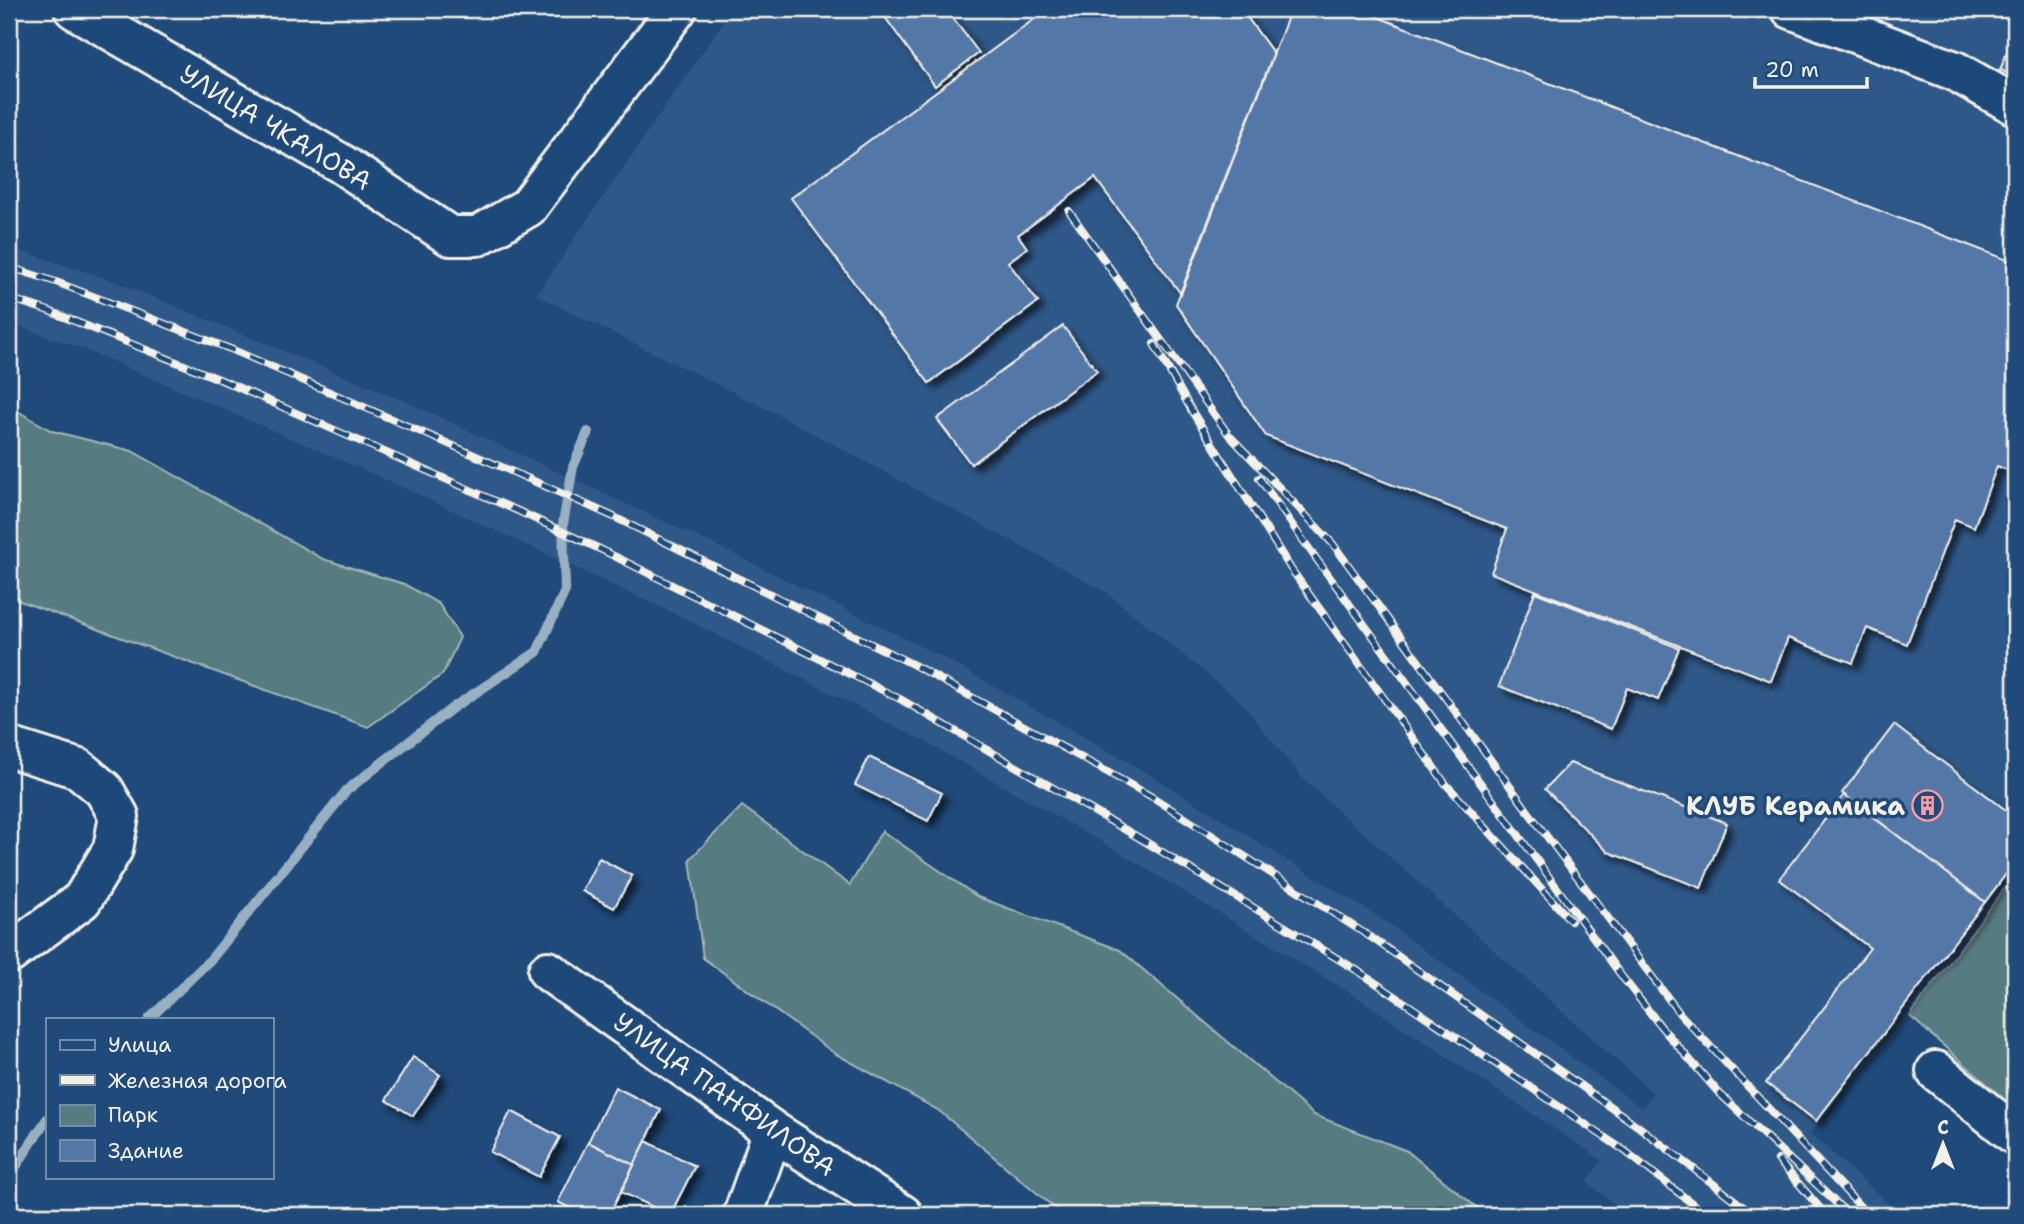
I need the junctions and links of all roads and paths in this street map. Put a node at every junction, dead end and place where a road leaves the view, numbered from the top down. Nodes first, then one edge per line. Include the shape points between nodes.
1 (74, 9) edge
2 (677, 9) edge
3 (1791, 9) edge
4 (2015, 105) edge
5 (9, 747) edge
6 (9, 954) edge
7 (548, 971) dead end
8 (1936, 1071) dead end
9 (773, 1131) junction
10 (2015, 1135) edge
11 (743, 1215) edge
12 (903, 1215) edge

1 - 2 street, УЛИЦА ЧКАЛОВА via 340,163 450,236 478,236 528,207
3 - 4 street via 1955,71
5 - 6 street via 79,769 104,790 119,816 113,849 82,900
7 - 9 street, УЛИЦА ПАНФИЛОВА
8 - 10 street
9 - 11 street
9 - 12 street, УЛИЦА ПАНФИЛОВА

